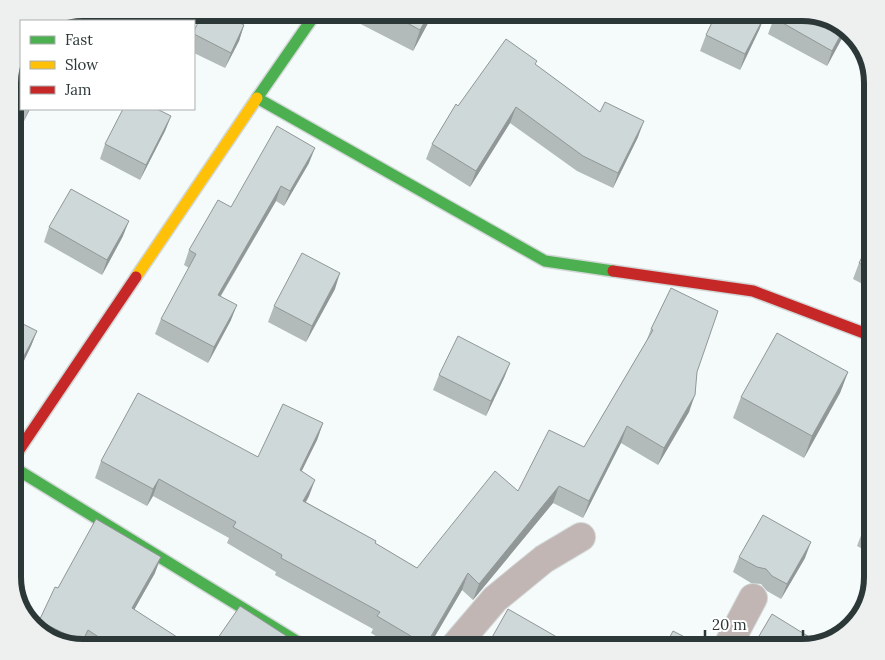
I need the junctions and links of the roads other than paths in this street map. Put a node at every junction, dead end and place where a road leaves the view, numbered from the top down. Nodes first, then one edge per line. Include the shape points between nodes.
1 (310, 21) edge
2 (257, 98) junction
3 (864, 333) edge
4 (21, 447) edge
5 (21, 472) edge
6 (581, 536) dead end
7 (753, 598) dead end
8 (291, 639) edge
9 (462, 639) edge
10 (732, 639) edge

1 - 2 street
2 - 3 street via 545,261 753,291
2 - 4 street
5 - 8 street
6 - 9 street via 544,559 496,599
7 - 10 street

